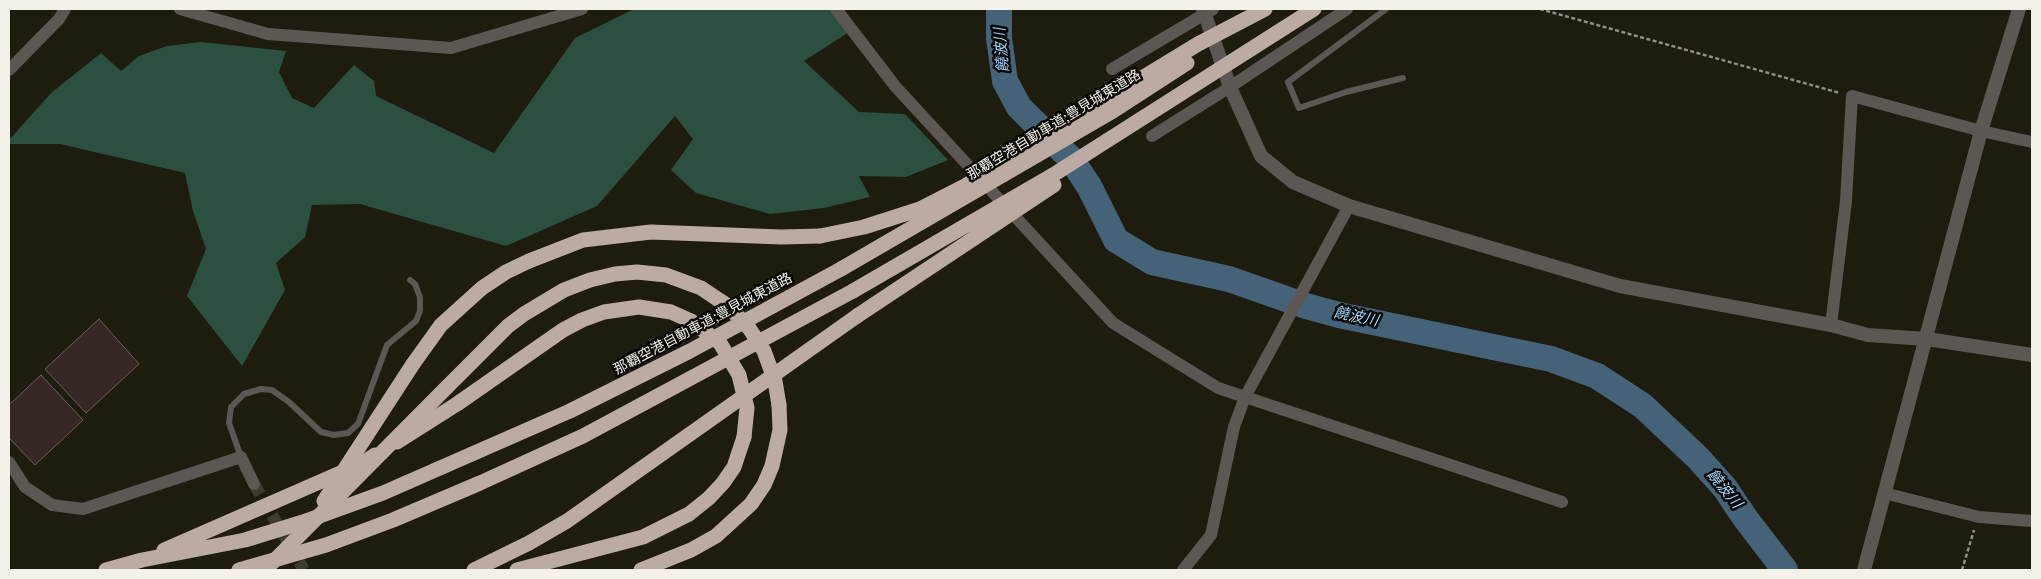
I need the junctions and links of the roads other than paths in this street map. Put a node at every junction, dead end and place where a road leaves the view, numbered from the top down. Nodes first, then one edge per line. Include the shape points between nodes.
1 (65, 9) edge
2 (180, 9) edge
3 (582, 9) edge
4 (836, 9) edge
5 (1265, 9) edge
6 (1270, 9) edge
7 (1314, 9) edge
8 (1347, 9) edge
9 (1386, 9) edge
10 (2018, 9) edge
11 (1207, 10) edge
12 (1112, 69) dead end
13 (9, 70) edge
14 (1403, 78) dead end
15 (1200, 82) junction
16 (1230, 87) junction
17 (1981, 132) junction
18 (1152, 136) dead end
19 (2032, 142) edge
20 (1349, 206) junction
21 (410, 280) dead end
22 (1831, 325) junction
23 (1927, 339) junction
24 (2032, 355) edge
25 (1245, 397) junction
26 (241, 457) junction
27 (9, 462) edge
28 (254, 484) tunnel mouth
29 (1884, 493) junction
30 (1562, 502) dead end
31 (2032, 521) edge
32 (301, 533) junction
33 (142, 560) junction
34 (106, 570) edge
35 (239, 570) edge
36 (265, 570) edge
37 (474, 570) edge
38 (517, 570) edge
39 (641, 570) edge
40 (1183, 570) edge
41 (1864, 570) edge

1 - 13 street
2 - 3 street via 268,34 451,48
4 - 25 street via 895,86 1112,324 1218,388
5 - 32 highway, bridge via 1198,44 950,193 910,212 864,227 820,236 651,232 583,240 521,264 482,288 441,325
6 - 33 highway, 那覇空港自動車道;豊見城東道路, bridge via 1113,111 841,269 690,351 570,410 391,489 303,522 245,540
7 - 15 highway, bridge
8 - 16 street
9 - 14 lane via 1288,82 1300,108
10 - 17 street
11 - 12 street
11 - 16 street
15 - 35 highway, bridge via 982,219 583,436 393,520 335,542
15 - 37 highway, bridge via 1022,208 858,316 612,490 529,543
16 - 18 street
16 - 20 street via 1261,156 1293,182
17 - 19 street
17 - 22 street via 1852,96 1846,201
17 - 23 street
20 - 22 street via 1620,286
20 - 25 street
21 - 26 lane via 420,297 420,311 416,321 387,345 358,424 348,433 334,435 321,432 289,402 272,390 261,389 244,394 231,407 229,423
22 - 23 street via 1868,335
23 - 24 street
23 - 29 street
25 - 30 street
25 - 40 street via 1234,427 1211,535
26 - 27 street via 83,509 52,505 25,487
26 - 28 street
29 - 31 street via 1978,517
29 - 41 street
32 - 36 highway, bridge
32 - 39 highway, bridge via 508,326 524,314 564,290 590,280 637,272 666,275 701,288 728,306 749,328 764,351 775,381 780,430 775,457 764,485 751,504 716,536
33 - 34 highway, 那覇空港自動車道;豊見城東道路
33 - 38 highway, bridge via 363,463 582,320 604,312 639,307 671,312 691,321 720,343 739,375 747,408 744,437 734,467 723,483 689,514 643,537

